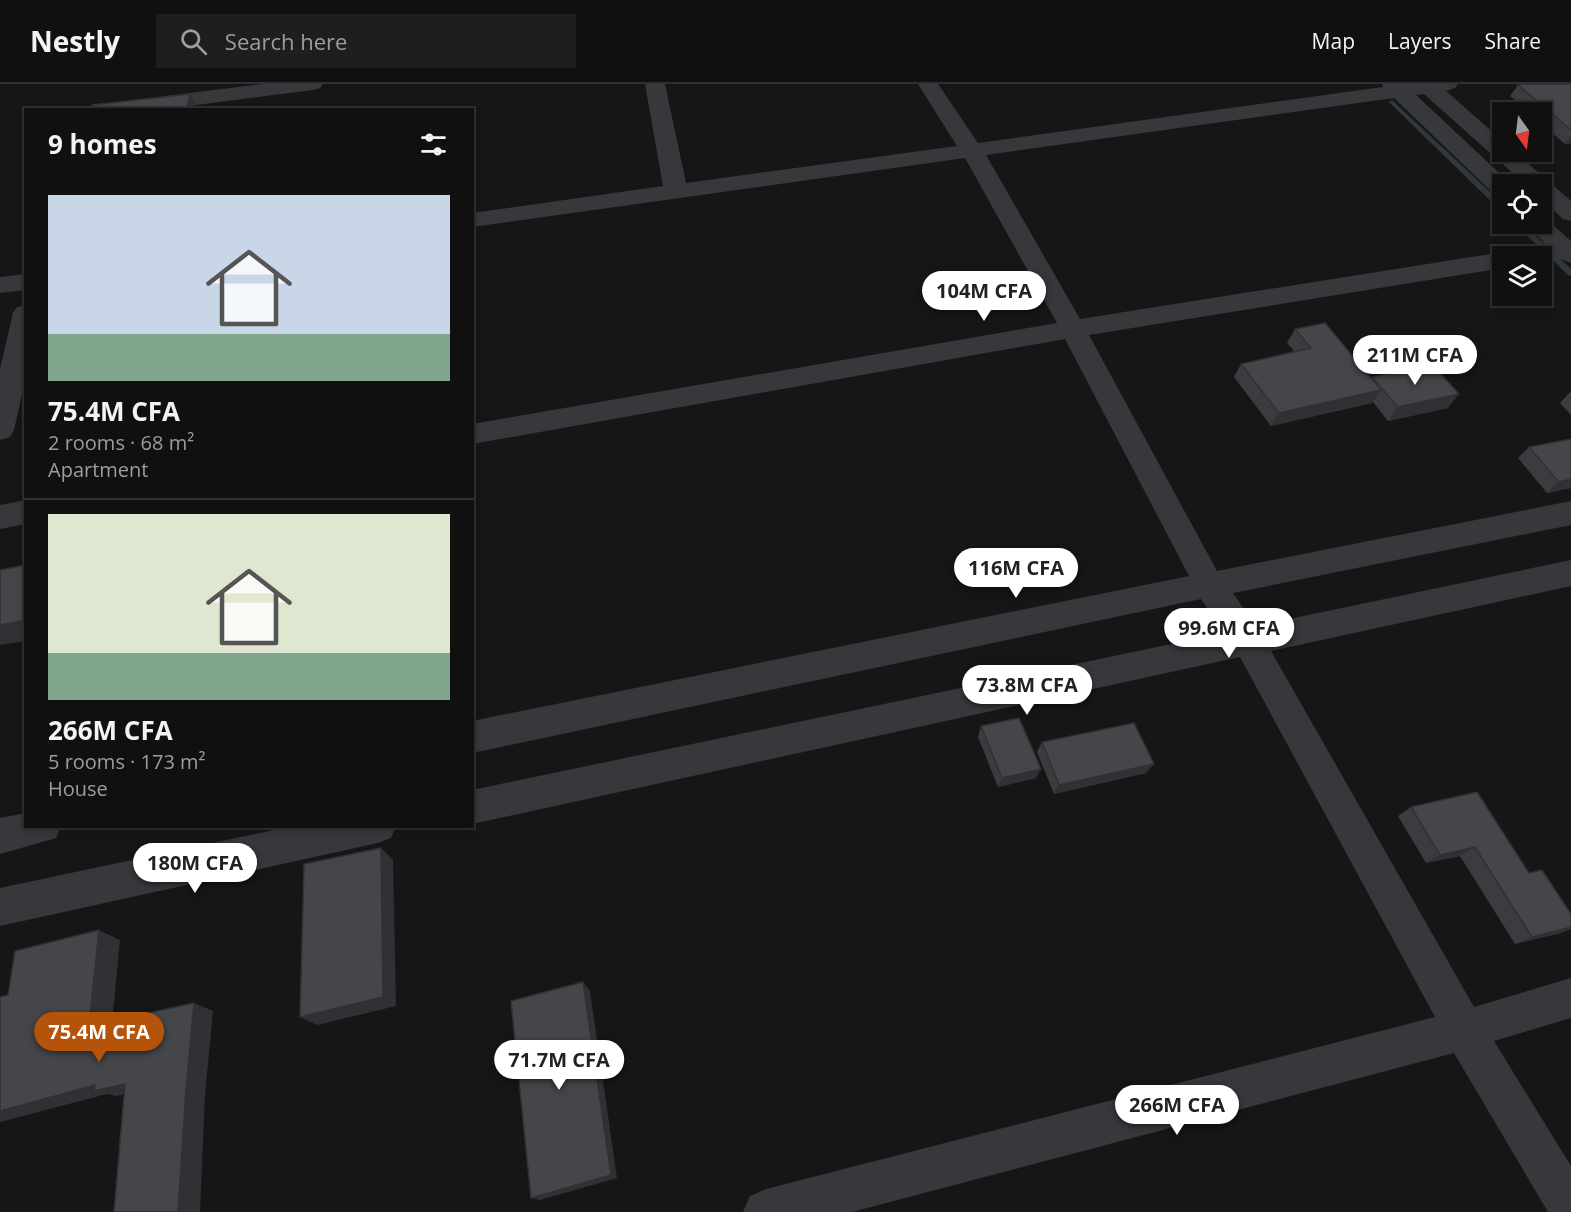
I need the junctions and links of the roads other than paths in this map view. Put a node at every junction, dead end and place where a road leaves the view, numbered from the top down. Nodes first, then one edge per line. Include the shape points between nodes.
1 (313, 84) edge
2 (655, 84) edge
3 (928, 84) edge
4 (1434, 85) edge
5 (1396, 87) edge
6 (96, 104) edge
7 (972, 151) junction
8 (1527, 174) edge
9 (1492, 179) edge
10 (676, 192) junction
11 (1552, 197) edge
12 (1571, 214) edge
13 (474, 220) edge
14 (1549, 234) edge
15 (1568, 252) edge
16 (1552, 253) edge
17 (1492, 262) edge
18 (24, 282) edge
19 (0, 285) edge
20 (24, 322) edge
21 (1073, 329) junction
22 (0, 430) edge
23 (474, 434) edge
24 (24, 512) edge
25 (1571, 513) edge
26 (0, 517) edge
27 (1571, 573) edge
28 (1209, 585) junction
29 (1249, 642) junction
30 (474, 737) edge
31 (474, 807) edge
32 (35, 828) edge
33 (369, 828) edge
34 (0, 836) edge
35 (0, 907) edge
36 (1571, 998) edge
37 (1464, 1030) junction
38 (1571, 1208) edge
39 (766, 1212) edge

1 - 6 street
2 - 10 street
3 - 7 street
4 - 5 street
4 - 8 street
5 - 7 street
5 - 9 street
7 - 10 street
7 - 21 street
10 - 13 street
11 - 12 street
14 - 15 street
15 - 16 street
17 - 21 street
18 - 19 street
20 - 22 street
21 - 23 street
21 - 28 street
24 - 26 street
25 - 28 street
27 - 29 street
28 - 29 street
28 - 30 street
29 - 31 street
29 - 37 street
32 - 34 street
33 - 35 street
36 - 37 street
37 - 38 street
37 - 39 street

